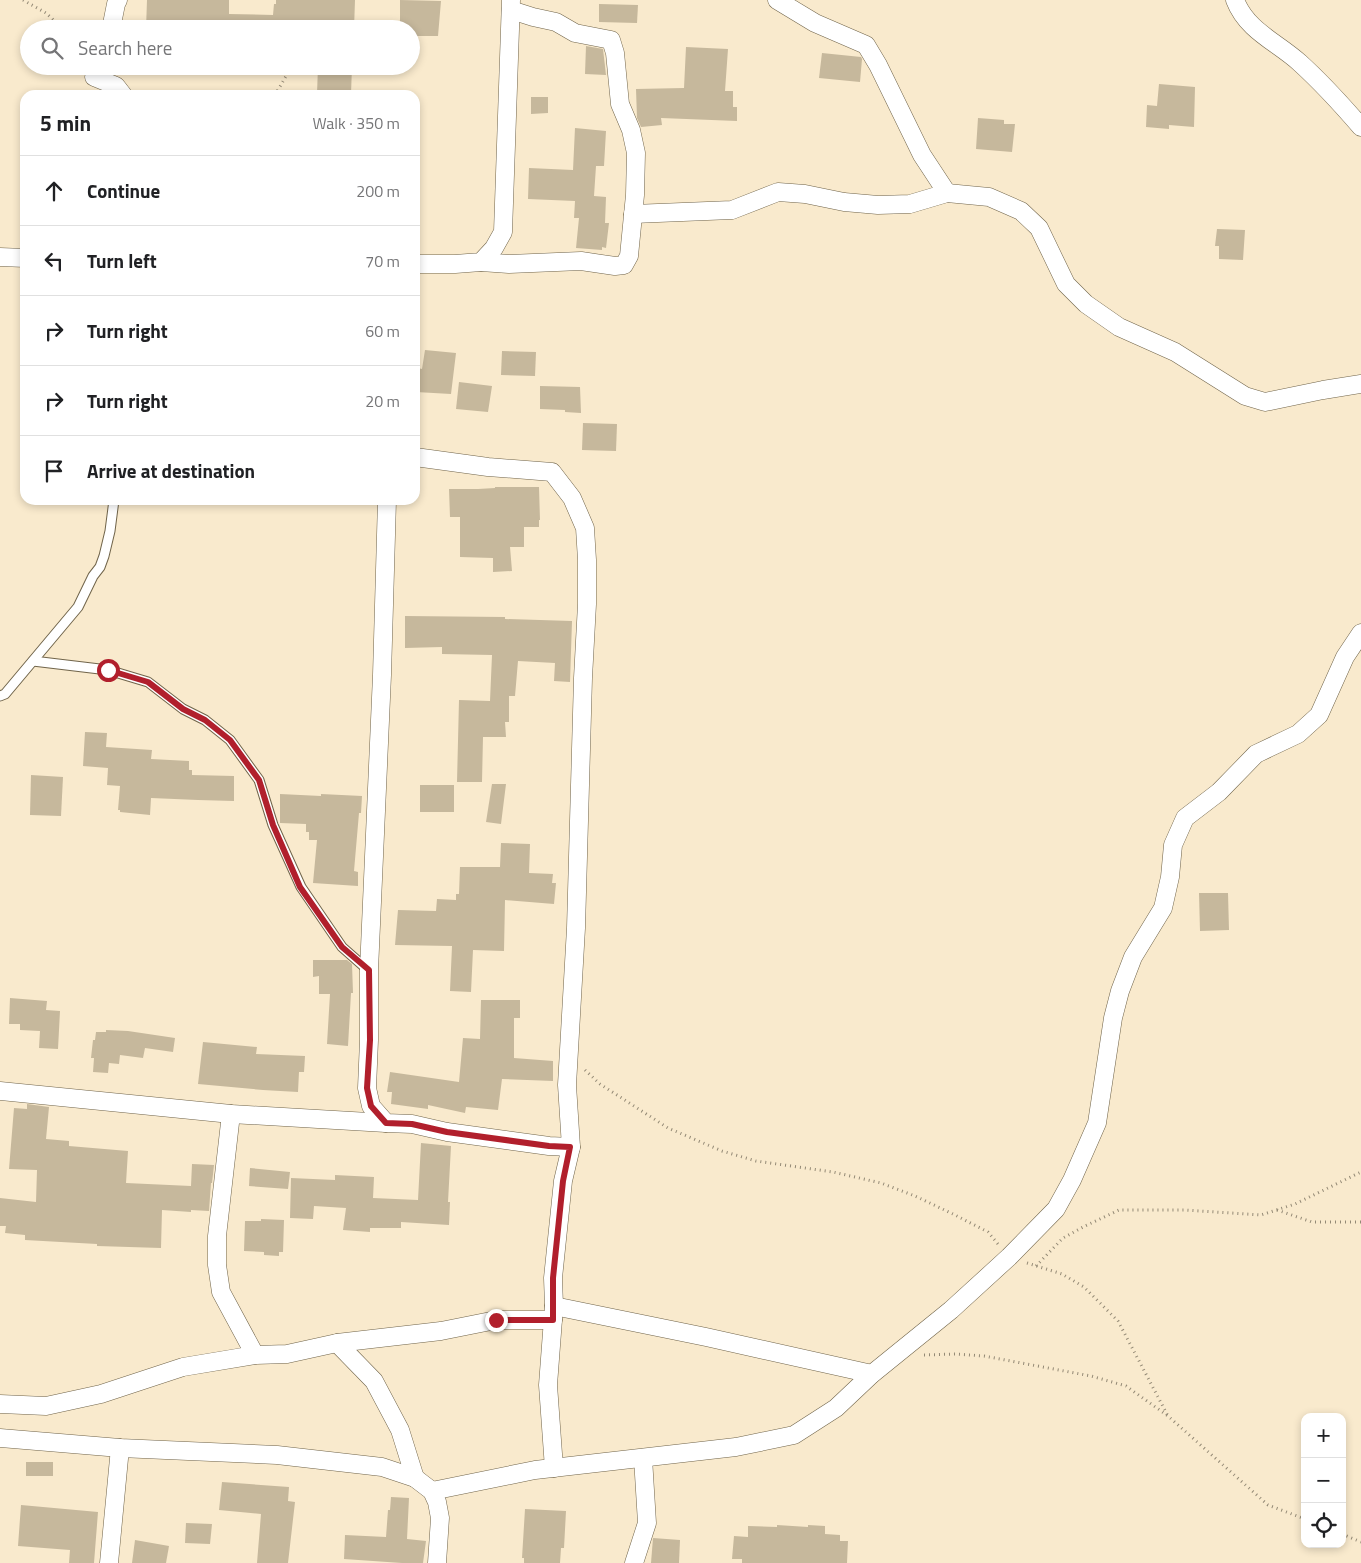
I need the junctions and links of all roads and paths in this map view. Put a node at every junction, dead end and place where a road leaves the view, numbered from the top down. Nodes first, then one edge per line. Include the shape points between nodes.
1 (23, 0) edge
2 (118, 0) edge
3 (777, 0) edge
4 (1235, 0) edge
5 (511, 5) edge
6 (53, 20) edge
7 (113, 20) edge
8 (97, 75) edge
9 (100, 75) edge
10 (287, 75) edge
11 (102, 90) edge
12 (119, 90) edge
13 (278, 90) edge
14 (1361, 127) edge
15 (947, 193) junction
16 (633, 214) junction
17 (0, 257) edge
18 (20, 258) edge
19 (481, 262) junction
20 (420, 264) edge
21 (1361, 384) edge
22 (420, 458) edge
23 (113, 505) edge
24 (386, 505) edge
25 (1361, 634) edge
26 (33, 661) junction
27 (0, 696) edge
28 (369, 970) junction
29 (569, 1055) junction
30 (0, 1091) edge
31 (231, 1114) junction
32 (386, 1123) junction
33 (570, 1147) junction
34 (1361, 1172) edge
35 (1277, 1210) junction
36 (1361, 1222) edge
37 (1009, 1257) junction
38 (1036, 1266) junction
39 (553, 1313) junction
40 (337, 1343) junction
41 (255, 1355) junction
42 (896, 1356) junction
43 (872, 1374) junction
44 (0, 1404) edge
45 (1168, 1416) junction
46 (0, 1438) edge
47 (120, 1448) junction
48 (643, 1458) junction
49 (554, 1468) junction
50 (415, 1478) junction
51 (432, 1491) junction
52 (1301, 1517) edge
53 (1346, 1536) edge
54 (1361, 1542) edge
55 (109, 1563) edge
56 (437, 1563) edge
57 (634, 1563) edge

1 - 6 path
2 - 7 street
3 - 15 street via 815,23 866,45 922,155
4 - 14 street via 1251,25 1312,74
5 - 16 street via 575,33 611,40 620,104 636,153
5 - 19 street via 503,232
8 - 11 street
9 - 12 street
10 - 13 path
15 - 16 street via 910,204 878,205 778,192 732,210
15 - 21 street via 989,197 1021,211 1039,228 1066,284 1086,304 1119,327 1175,352 1245,396 1265,402
16 - 19 street via 629,256 624,265 580,261
17 - 18 street
19 - 20 street
22 - 29 street via 552,472 572,498 585,528 587,604
23 - 26 lane via 100,567 78,607
24 - 28 street
25 - 37 street via 1345,657 1319,716 1298,734 1256,754 1219,792 1185,818 1174,844 1162,908 1133,957 1120,991 1097,1122 1056,1209
26 - 27 lane
26 - 28 lane via 108,670 148,682 230,740 259,780 273,825 300,887 342,947
28 - 32 street via 367,1088 371,1106
29 - 33 street
29 - 37 path via 600,1084 668,1128 722,1151 756,1161 833,1172 881,1183 988,1232
30 - 31 street
31 - 32 street
31 - 41 street via 217,1236 217,1265 221,1292
32 - 33 street
33 - 39 street via 563,1181 553,1278
34 - 35 path
35 - 36 path via 1312,1222
35 - 38 path via 1262,1215 1119,1210 1063,1238
37 - 38 path
37 - 42 street
38 - 45 path via 1062,1274 1084,1286 1118,1321
39 - 40 street
39 - 43 street via 706,1337
39 - 49 street via 548,1385
40 - 41 street via 287,1354
40 - 50 street via 374,1382 400,1430
41 - 44 street via 183,1367 101,1394 46,1406
42 - 43 street
42 - 45 path via 984,1356 1091,1376 1126,1386
43 - 48 street via 836,1408 794,1435 736,1447
45 - 52 path via 1268,1504
46 - 47 street
47 - 50 street via 286,1456 382,1467
47 - 55 street
48 - 49 street
48 - 57 street via 647,1523
49 - 51 street
50 - 51 street
51 - 56 street via 440,1518
53 - 54 path

